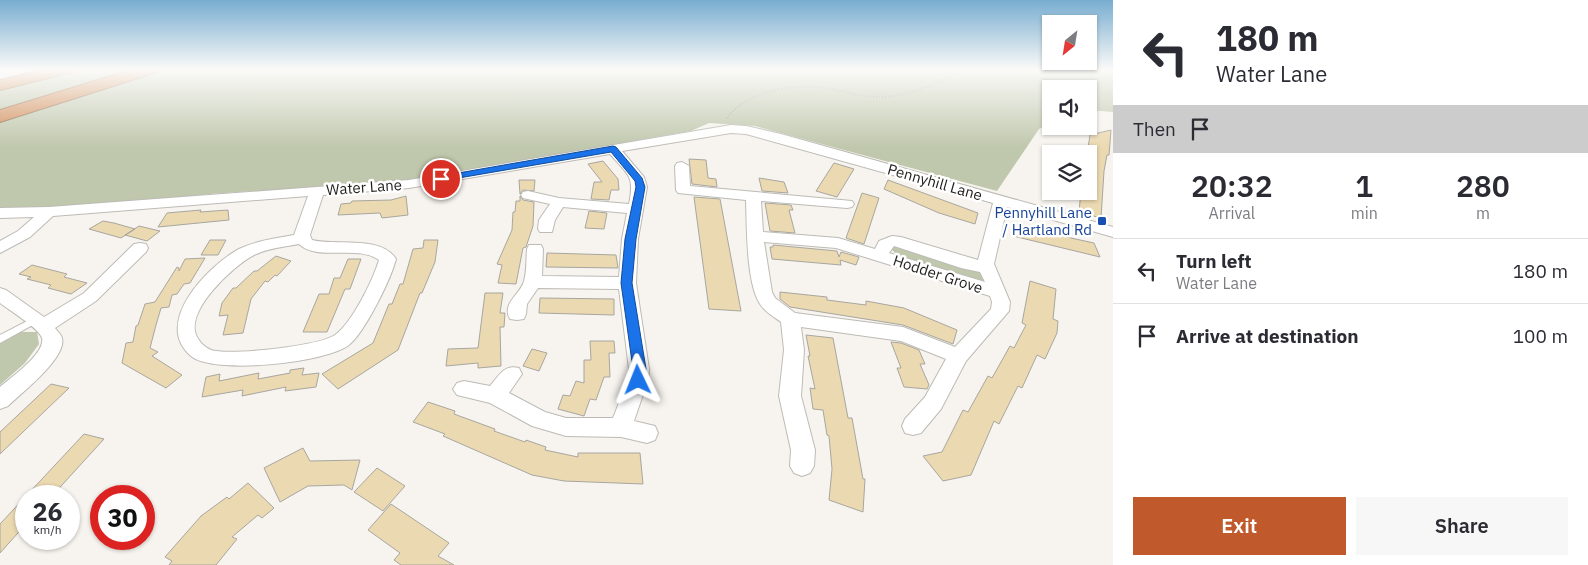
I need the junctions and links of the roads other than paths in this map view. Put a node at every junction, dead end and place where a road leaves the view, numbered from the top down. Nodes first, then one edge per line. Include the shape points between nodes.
1 (66, 95) edge
2 (0, 116) edge
3 (757, 132) joint
4 (613, 149) junction
5 (682, 166) dead end
6 (317, 191) junction
7 (528, 195) dead end
8 (753, 195) junction
9 (1001, 201) junction
10 (559, 202) junction
11 (847, 204) dead end
12 (636, 209) junction
13 (49, 212) junction
14 (0, 213) edge
15 (546, 229) dead end
16 (1113, 232) edge
17 (755, 236) junction
18 (302, 239) junction
19 (0, 248) edge
20 (140, 248) dead end
21 (535, 249) dead end
22 (880, 255) junction
23 (986, 268) junction
24 (533, 282) junction
25 (627, 283) junction
26 (996, 292) junction
27 (0, 294) edge
28 (517, 314) dead end
29 (790, 319) junction
30 (40, 323) junction
31 (0, 339) edge
32 (958, 356) junction
33 (512, 374) dead end
34 (464, 388) dead end
35 (495, 396) junction
36 (0, 400) edge
37 (914, 426) dead end
38 (621, 428) junction
39 (647, 434) dead end
40 (802, 466) dead end

1 - 2 highway
3 - 4 street, Water Lane via 724,129
3 - 9 street, Pennyhill Lane
4 - 6 street, Water Lane via 409,184
4 - 12 street via 639,180
5 - 8 street via 683,190
6 - 13 street, Water Lane
6 - 18 street
7 - 10 street
8 - 11 street
8 - 17 street
9 - 16 street, Pennyhill Lane
9 - 23 street
10 - 12 street
10 - 15 street via 547,220
12 - 25 street
13 - 14 street, Water Lane
13 - 19 street via 24,234
17 - 22 street, Hodder Grove via 838,243
17 - 29 street via 763,292 768,302
18 - 18 street via 313,246 369,249 381,252 388,259 352,329 340,341 322,349 227,359 206,357 188,340 185,326 196,300 227,264 260,247
20 - 30 street via 90,297
21 - 24 street
22 - 23 street, Hodder Grove via 885,244 901,242
22 - 26 street, Hodder Grove
23 - 26 street
24 - 25 street
24 - 28 street via 518,304
25 - 38 street via 639,369
26 - 32 street via 1001,302 1000,311
27 - 30 street
29 - 32 street via 903,334
29 - 40 street via 794,350 790,396 803,450
30 - 31 lane
30 - 36 street via 52,338 51,348 39,365
32 - 37 street via 933,403
33 - 35 street
34 - 35 street
35 - 38 street via 540,420 566,427
38 - 39 street

